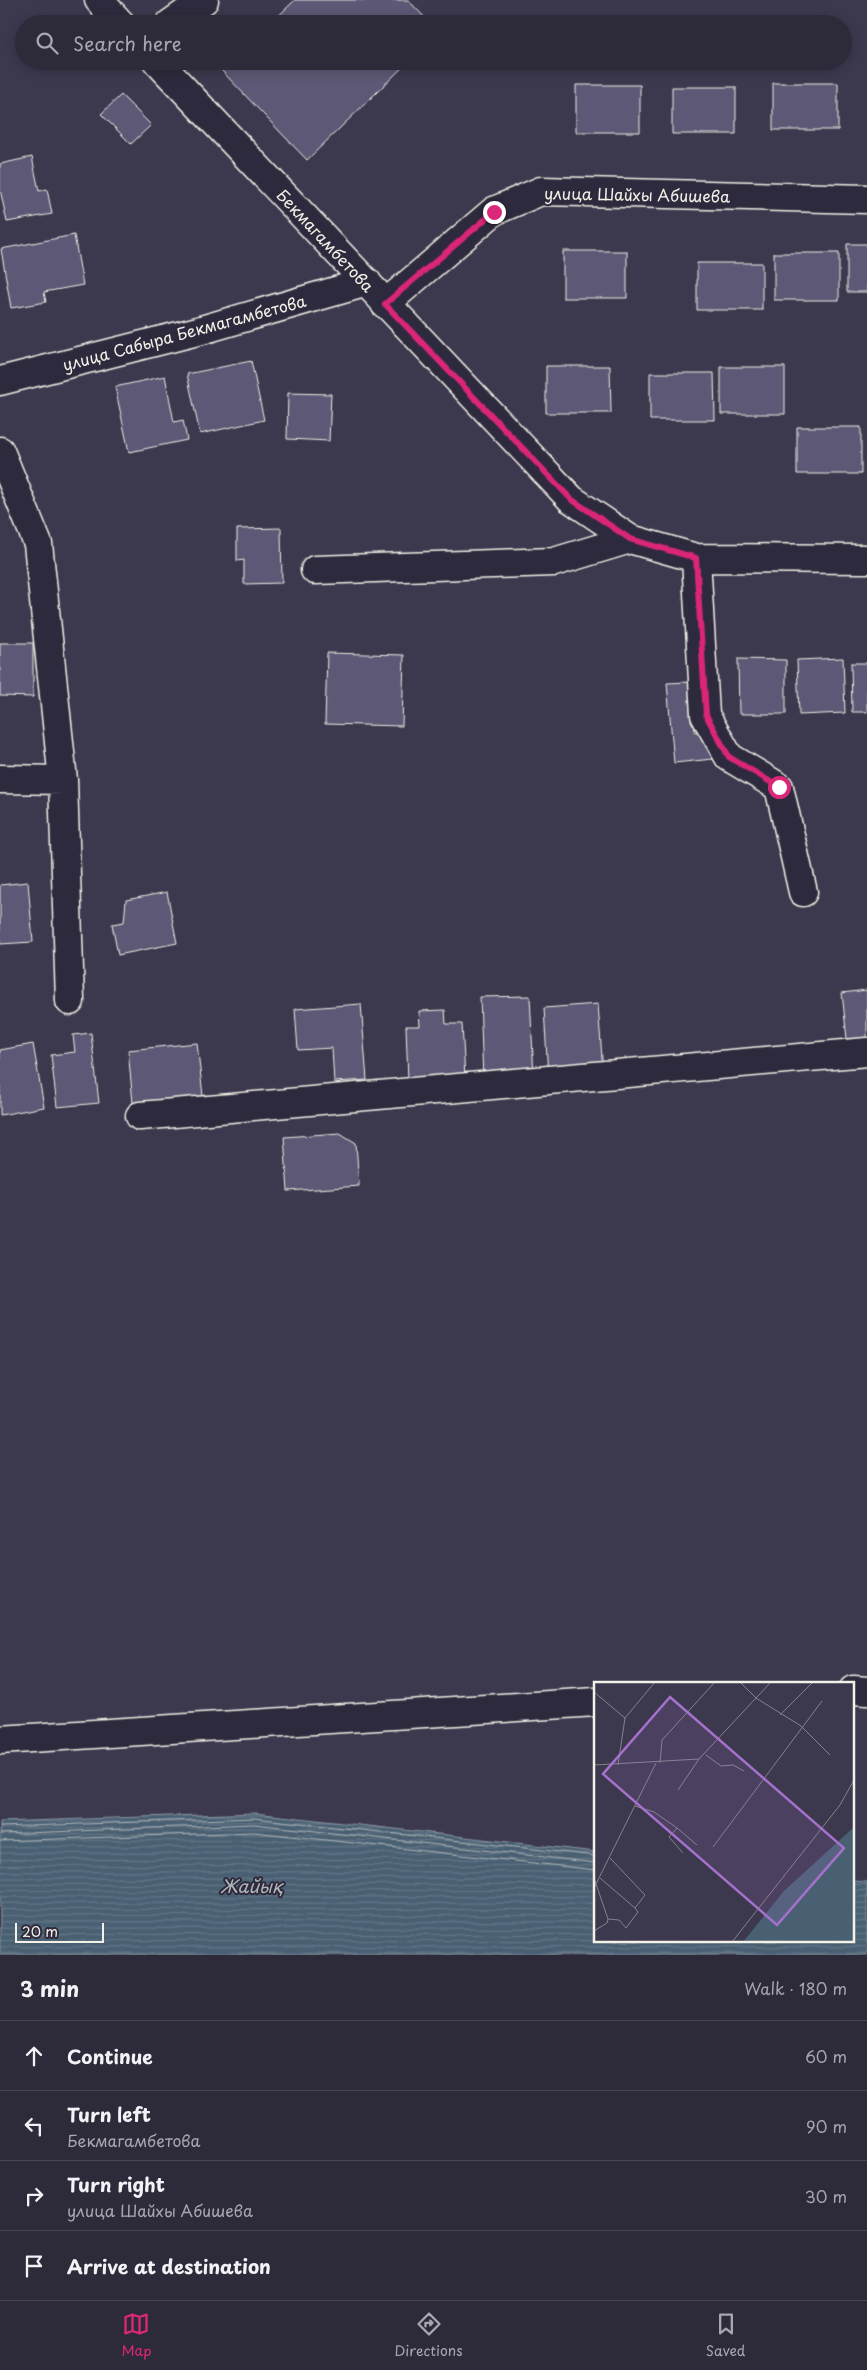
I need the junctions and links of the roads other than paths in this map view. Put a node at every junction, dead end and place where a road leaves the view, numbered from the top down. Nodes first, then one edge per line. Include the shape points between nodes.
1 (99, 0) edge
2 (204, 0) edge
3 (113, 15) edge
4 (183, 15) edge
5 (166, 70) edge
6 (867, 199) edge
7 (367, 282) junction
8 (385, 304) junction
9 (0, 381) edge
10 (0, 451) edge
11 (630, 539) junction
12 (696, 558) junction
13 (867, 559) edge
14 (315, 570) dead end
15 (0, 778) edge
16 (63, 780) junction
17 (804, 892) dead end
18 (70, 1000) dead end
19 (867, 1052) edge
20 (140, 1116) dead end
21 (854, 1690) edge
22 (867, 1691) edge
23 (594, 1702) edge
24 (0, 1740) edge

1 - 3 street
2 - 4 street
5 - 7 street, Бекмагамбетова
6 - 8 street, улица Шайхы Абишева via 541,191 494,212
7 - 8 street, Бекмагамбетова
7 - 9 street, улица Сабыра Бекмагамбетова via 198,331
8 - 11 street, Бекмагамбетова via 571,499
10 - 16 street via 38,544
11 - 12 street, Бекмагамбетова
11 - 14 street via 554,562
12 - 13 street, Бекмагамбетова
12 - 17 street via 706,715 729,757 779,787
15 - 16 street
16 - 18 street
19 - 20 street
21 - 22 street
23 - 24 street

